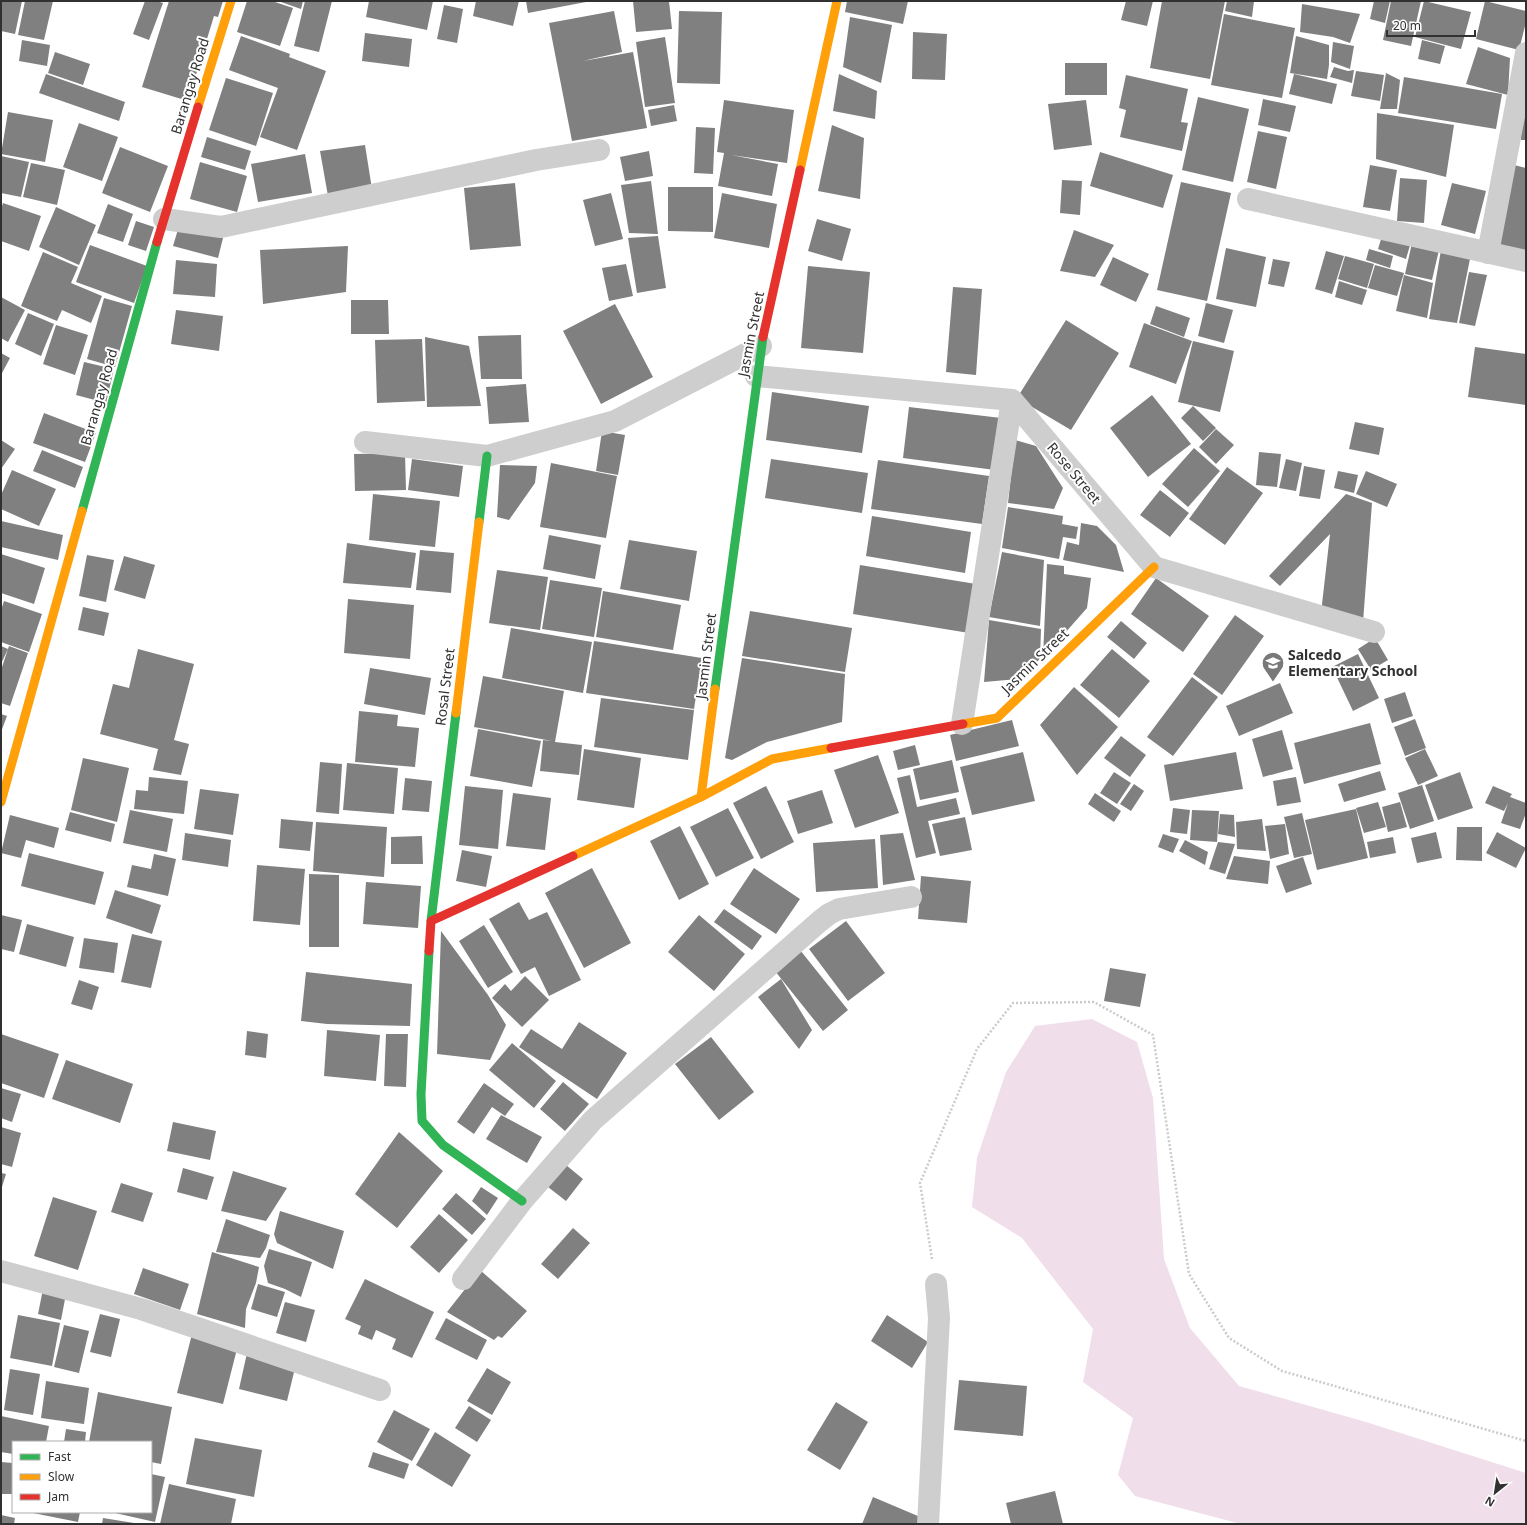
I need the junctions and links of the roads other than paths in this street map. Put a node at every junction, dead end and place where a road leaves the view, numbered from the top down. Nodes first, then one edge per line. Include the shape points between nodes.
1 (231, 1) edge
2 (837, 1) edge
3 (1526, 53) edge
4 (599, 150) dead end
5 (1248, 199) dead end
6 (164, 218) junction
7 (1488, 253) junction
8 (1526, 261) edge
9 (761, 346) junction
10 (756, 376) junction
11 (1012, 400) junction
12 (365, 442) dead end
13 (486, 456) junction
14 (1154, 567) junction
15 (1374, 632) dead end
16 (962, 724) junction
17 (701, 797) junction
18 (1, 802) edge
19 (911, 897) dead end
20 (431, 921) junction
21 (522, 1201) junction
22 (1, 1271) edge
23 (463, 1279) dead end
24 (936, 1284) road end
25 (380, 1390) dead end
26 (928, 1524) edge

1 - 6 street, Barangay Road
2 - 9 street, Jasmin Street
3 - 7 street
4 - 6 street via 536,160 221,228
5 - 7 street
6 - 18 street, Barangay Road
7 - 8 street
9 - 10 street, Jasmin Street
9 - 13 street via 615,421
10 - 11 street
10 - 17 street, Jasmin Street
11 - 14 street, Rose Street
11 - 16 street
12 - 13 street
13 - 20 street, Rosal Street
14 - 15 street
14 - 16 street, Jasmin Street via 997,718
16 - 17 street, Jasmin Street via 772,758
17 - 20 street
19 - 21 street via 839,909 829,914 593,1120
20 - 21 street, Rosal Street via 421,1094 422,1121 443,1145
21 - 23 street
22 - 25 street via 141,1309
24 - 26 street via 939,1318

